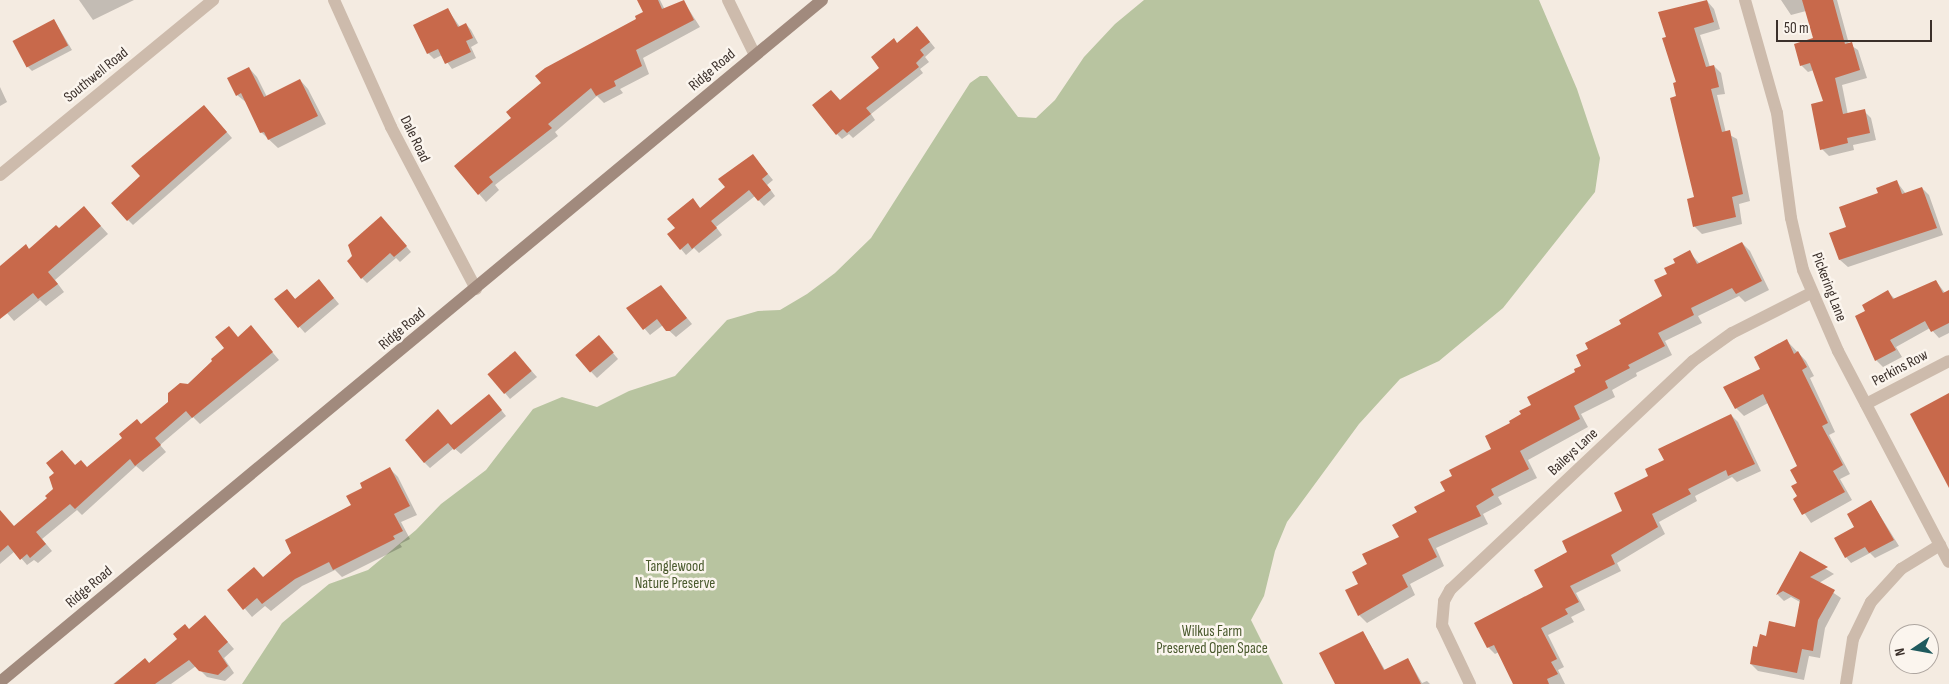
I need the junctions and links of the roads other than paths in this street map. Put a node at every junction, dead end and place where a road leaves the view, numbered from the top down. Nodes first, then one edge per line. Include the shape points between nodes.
1 (213, 0) edge
2 (334, 0) edge
3 (728, 0) edge
4 (822, 0) edge
5 (1745, 0) edge
6 (755, 55) junction
7 (0, 175) edge
8 (476, 289) junction
9 (1811, 293) junction
10 (1949, 361) edge
11 (1866, 404) junction
12 (1940, 545) junction
13 (1949, 562) edge
14 (0, 682) edge
15 (1470, 684) edge
16 (1846, 684) edge

1 - 7 street, Southwell Road
2 - 8 street, Dale Road via 390,127
3 - 6 street
4 - 6 street, Ridge Road
5 - 9 street, Pickering Lane via 1777,113 1791,218
6 - 8 street, Ridge Road
8 - 14 street, Ridge Road
9 - 11 street, Pickering Lane
9 - 15 street, Baileys Lane via 1732,333 1704,352 1450,590 1444,601 1442,625
10 - 11 street, Perkins Row
11 - 12 street, Pickering Lane
12 - 13 street, Pickering Lane
12 - 16 street via 1901,569 1871,602 1853,638

